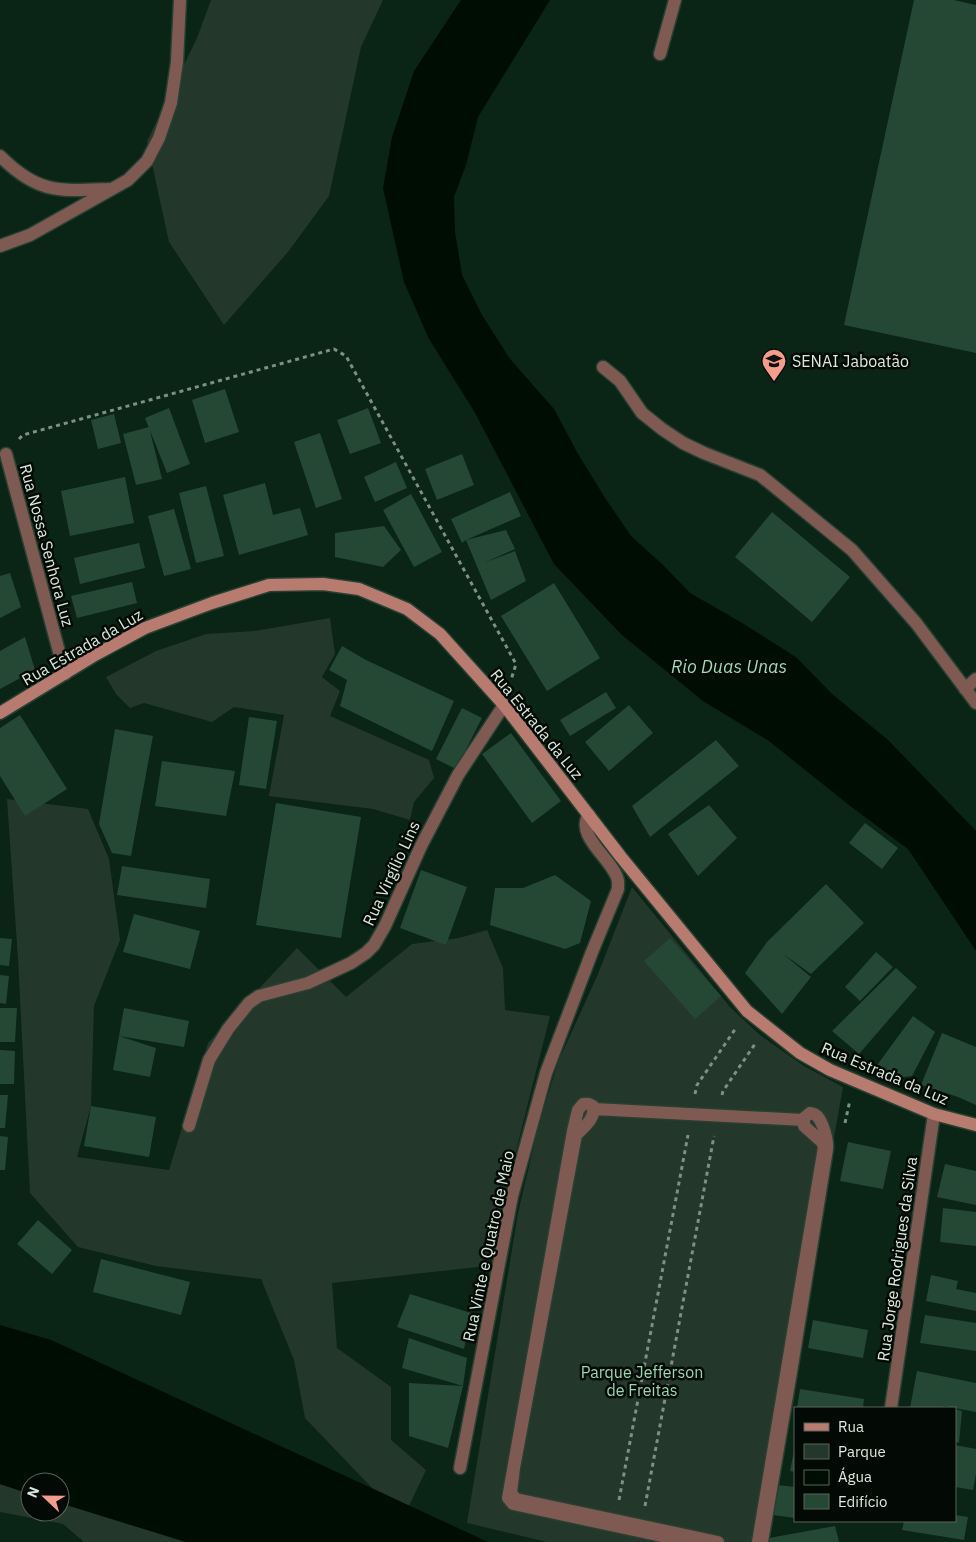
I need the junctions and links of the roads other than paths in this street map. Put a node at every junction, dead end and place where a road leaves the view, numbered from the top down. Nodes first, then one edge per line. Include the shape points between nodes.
1 (180, 0) edge
2 (675, 0) edge
3 (660, 54) dead end
4 (0, 156) edge
5 (112, 189) junction
6 (0, 246) edge
7 (603, 367) dead end
8 (6, 454) road end
9 (65, 674) junction
10 (976, 679) edge
11 (965, 689) junction
12 (976, 703) edge
13 (504, 705) junction
14 (0, 713) edge
15 (589, 815) junction
16 (594, 1109) junction
17 (934, 1114) junction
18 (976, 1125) edge
19 (188, 1126) dead end
20 (891, 1407) edge
21 (460, 1468) dead end
22 (690, 1542) edge
23 (718, 1542) edge
24 (760, 1542) edge

1 - 5 street via 175,78 162,129 146,162 128,180
2 - 3 street
4 - 5 street via 21,175 50,188 66,191
5 - 6 street via 30,235
7 - 11 street via 620,381 642,412 662,430 704,453 760,475 852,550 916,623
8 - 9 street, Rua Nossa Senhora Luz
9 - 13 main road, Rua Estrada da Luz via 146,628 212,603 269,585 323,584 359,589 407,609 440,634
9 - 14 main road, Rua Estrada da Luz
10 - 11 street
11 - 12 street
13 - 15 main road, Rua Estrada da Luz
13 - 19 street, Rua Virgílio Lins via 458,775 420,846 374,945 351,963 317,979 259,996 249,1003 209,1060
15 - 17 main road, Rua Estrada da Luz via 747,1011 800,1053 830,1070
15 - 21 street, Rua Vinte e Quatro de Maio via 586,823 588,834 614,872 618,889 546,1073 512,1196
16 - 22 street via 589,1104 581,1106 574,1124 508,1498 513,1504
16 - 23 street via 593,1117 576,1135 510,1491 516,1499
16 - 24 street via 803,1120 810,1113 817,1116 827,1141 792,1366
17 - 18 main road, Rua Estrada da Luz
17 - 20 street, Rua Jorge Rodrigues da Silva

